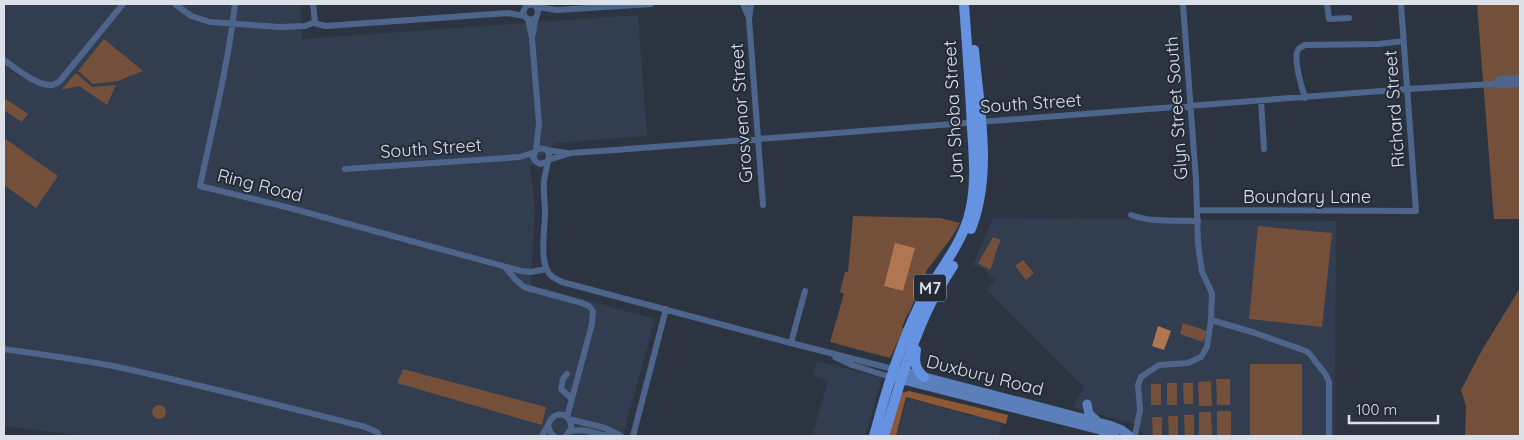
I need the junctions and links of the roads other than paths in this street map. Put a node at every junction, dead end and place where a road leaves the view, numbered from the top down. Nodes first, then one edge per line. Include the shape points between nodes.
1 (123, 4) edge
2 (175, 4) edge
3 (235, 4) edge
4 (313, 4) edge
5 (650, 4) edge
6 (744, 4) edge
7 (752, 4) edge
8 (964, 4) edge
9 (970, 4) edge
10 (1183, 4) edge
11 (1327, 4) edge
12 (1401, 4) edge
13 (525, 6) edge
14 (536, 10) edge
15 (508, 13) junction
16 (526, 18) junction
17 (1349, 18) dead end
18 (749, 19) junction
19 (315, 22) junction
20 (233, 24) junction
21 (532, 38) junction
22 (1404, 41) junction
23 (4, 60) edge
24 (1520, 78) edge
25 (1492, 84) junction
26 (1520, 84) edge
27 (1408, 89) junction
28 (1305, 98) junction
29 (1261, 101) junction
30 (1190, 106) junction
31 (976, 122) junction
32 (539, 123) junction
33 (758, 139) junction
34 (1264, 148) dead end
35 (546, 150) junction
36 (535, 151) junction
37 (571, 153) junction
38 (520, 157) junction
39 (547, 161) junction
40 (537, 162) junction
41 (345, 169) dead end
42 (544, 185) junction
43 (763, 205) dead end
44 (1198, 210) junction
45 (1416, 211) joint
46 (1131, 215) dead end
47 (1198, 221) junction
48 (504, 267) junction
49 (546, 269) junction
50 (804, 291) dead end
51 (666, 309) junction
52 (1211, 320) junction
53 (918, 334) junction
54 (790, 343) junction
55 (4, 349) edge
56 (891, 373) junction
57 (567, 374) dead end
58 (903, 376) junction
59 (924, 377) junction
60 (572, 399) junction
61 (1087, 404) dead end
62 (1078, 416) junction
63 (1048, 417) junction
64 (568, 418) junction
65 (1097, 422) junction
66 (548, 425) junction
67 (568, 434) edge
68 (1111, 435) edge
69 (379, 436) edge
70 (542, 436) edge
71 (554, 436) edge
72 (609, 436) edge
73 (621, 436) edge
74 (633, 436) edge
75 (874, 436) edge
76 (884, 436) edge
77 (1130, 436) edge
78 (1135, 436) edge
79 (1329, 436) edge

1 - 23 street via 56,84 42,84
2 - 20 street via 198,19
3 - 20 street
4 - 19 street
5 - 14 street
6 - 18 street, Grosvenor Street
7 - 18 street, Grosvenor Street
8 - 31 main road, Jan Shoba Street / M7
9 - 31 main road, Jan Shoba Street / M7
10 - 30 street, Glyn Street South
11 - 17 street via 1329,19
12 - 22 street, Richard Street
13 - 14 street via 530,4
13 - 15 street
13 - 16 street
14 - 16 street via 532,20
14 - 21 street
15 - 16 street
15 - 19 street via 326,26
16 - 21 street
18 - 33 street, Grosvenor Street
19 - 20 street via 305,26 280,27
20 - 48 street, Ring Road via 200,186
21 - 32 street
22 - 27 street, Richard Street
22 - 28 street via 1305,45 1299,48 1298,69
24 - 25 street, South Street via 1500,79
25 - 26 street, South Street
25 - 27 street, South Street
27 - 28 street, South Street
27 - 45 street, Richard Street
28 - 29 street, South Street
29 - 30 street, South Street
29 - 34 street
30 - 31 street, South Street
30 - 44 street, Glyn Street South
31 - 33 street, South Street
31 - 53 main road, Jan Shoba Street / M7 via 983,172 977,213
31 - 56 main road, Jan Shoba Street / M7 via 973,194 968,218 955,249 920,305
32 - 35 street
32 - 36 street
33 - 37 street, South Street
33 - 43 street, Grosvenor Street
35 - 36 street via 540,148
35 - 37 street, South Street
35 - 39 street
36 - 38 street, South Street
36 - 40 street via 533,156
37 - 39 street, South Street
38 - 40 street, South Street
38 - 41 street, South Street
39 - 40 street via 543,164
39 - 42 street
40 - 42 street
42 - 49 street
44 - 45 street, Boundary Lane
44 - 47 street, Glyn Street South
46 - 47 street via 1152,220
47 - 52 street, Glyn Street South via 1200,263 1212,296
48 - 49 street, Ring Road via 526,272
48 - 60 street via 524,287 592,308 592,324
49 - 51 street, Duxbury Road via 562,282
50 - 54 street
51 - 54 street, Duxbury Road
51 - 74 street
52 - 78 street, Glyn Street South via 1201,357 1188,363 1159,365 1141,377
52 - 79 street via 1309,353 1329,382
53 - 58 main road, Jan Shoba Street / M7
53 - 59 main road via 915,363
54 - 56 street, Duxbury Road via 829,353 852,365
55 - 69 street via 112,366 200,386 366,427
56 - 58 main road, Duxbury Road
56 - 75 main road, Jan Shoba Street / M7
57 - 60 street via 561,389
58 - 59 main road, Duxbury Road
58 - 63 main road, Duxbury Road
58 - 76 main road, Jan Shoba Street / M7
59 - 62 main road, Duxbury Road
60 - 64 street
61 - 65 main road via 1089,414
62 - 63 main road via 1065,419
62 - 65 main road, Duxbury Road
62 - 68 main road via 1083,422 1102,428
63 - 68 main road, Duxbury Road
64 - 66 street via 561,414 555,416
64 - 67 street via 572,425
64 - 73 street
65 - 77 main road, Duxbury Road via 1116,427
66 - 70 street
66 - 71 street
67 - 72 street via 584,430

